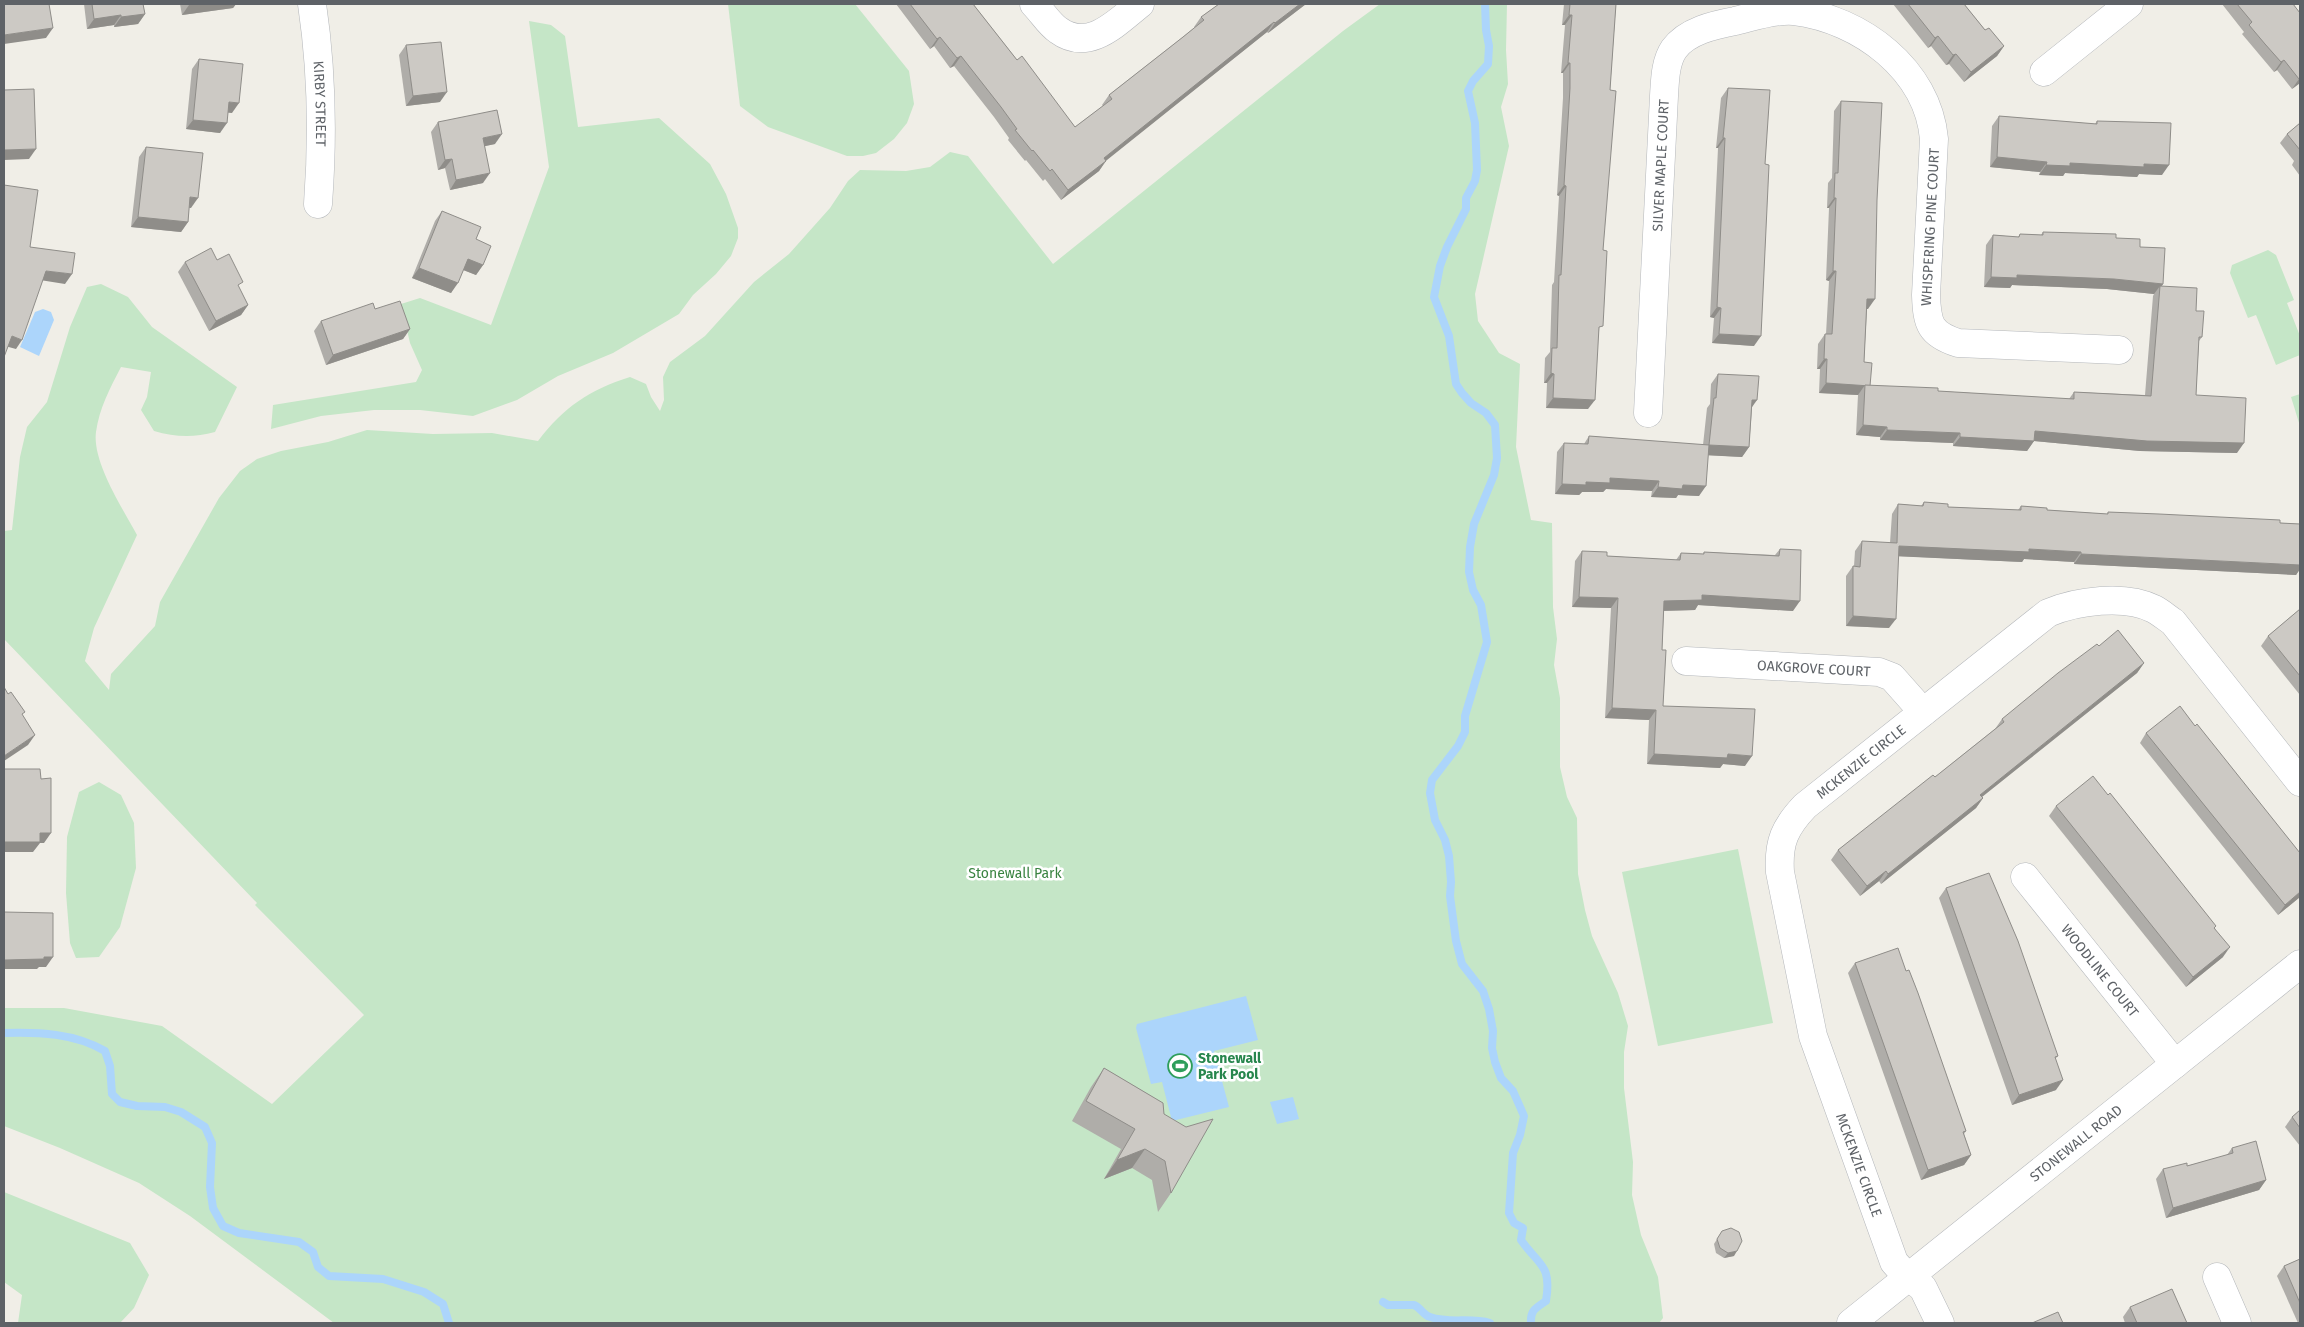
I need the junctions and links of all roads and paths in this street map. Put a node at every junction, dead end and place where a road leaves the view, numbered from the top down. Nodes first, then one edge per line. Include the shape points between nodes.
1 (312, 4) edge
2 (1034, 4) edge
3 (1140, 4) edge
4 (2128, 4) edge
5 (1794, 7) edge
6 (2044, 72) dead end
7 (318, 204) dead end
8 (2119, 350) dead end
9 (1648, 413) dead end
10 (1686, 661) dead end
11 (1923, 712) junction
12 (2300, 782) edge
13 (2025, 877) dead end
14 (2300, 964) edge
15 (2175, 1064) junction
16 (1909, 1277) junction
17 (2217, 1277) dead end
18 (1851, 1323) edge
19 (1940, 1323) edge
20 (2238, 1323) edge

1 - 7 street, KIRBY STREET via 321,82 322,155
2 - 3 street via 1057,30 1082,38 1106,32
4 - 6 street
5 - 8 street, WHISPERING PINE COURT via 1870,39 1892,55 1908,73 1927,104 1934,139 1926,295 1926,316 1932,329 1941,338 1958,343
5 - 9 street, SILVER MAPLE COURT via 1694,33 1674,49 1669,60 1664,96
10 - 11 street, OAKGROVE COURT via 1878,672 1892,677
11 - 12 street, MCKENZIE CIRCLE via 2048,613 2065,605 2086,601 2132,603 2153,608 2173,622
11 - 16 street, MCKENZIE CIRCLE via 1805,806 1784,833 1778,853 1812,1036 1894,1262
13 - 15 street, WOODLINE COURT
14 - 15 street, STONEWALL ROAD
15 - 16 street, STONEWALL ROAD
16 - 18 street, STONEWALL ROAD
16 - 19 street, MCKENZIE CIRCLE via 1923,1288
17 - 20 street

